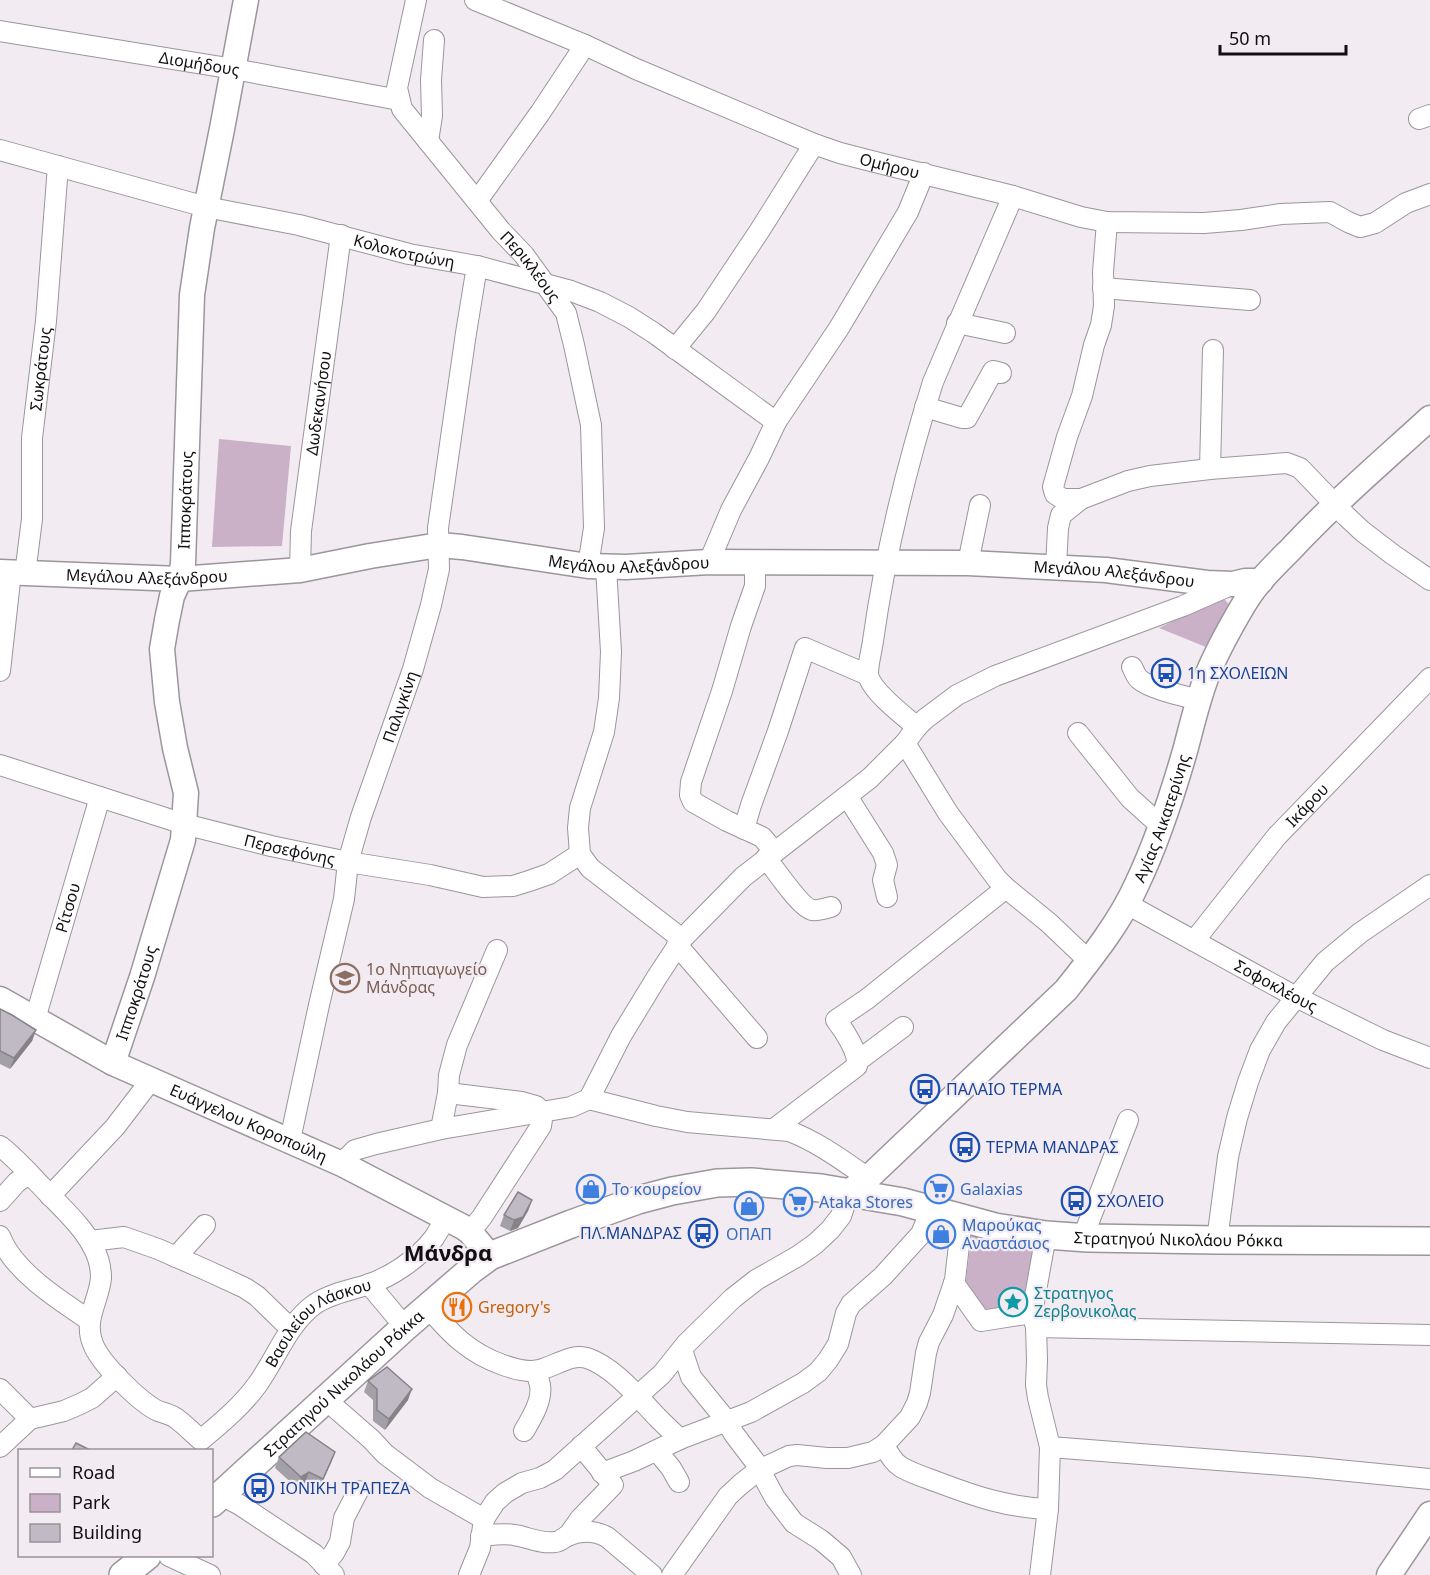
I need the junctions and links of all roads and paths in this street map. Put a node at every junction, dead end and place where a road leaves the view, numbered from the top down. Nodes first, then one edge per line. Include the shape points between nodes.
1 (246, 0) edge
2 (416, 0) edge
3 (476, 0) edge
4 (0, 31) edge
5 (434, 40) dead end
6 (585, 45) junction
7 (234, 69) junction
8 (399, 100) junction
9 (428, 141) junction
10 (814, 144) junction
11 (0, 150) edge
12 (58, 166) junction
13 (924, 173) junction
14 (1430, 194) edge
15 (1014, 196) junction
16 (477, 201) junction
17 (206, 207) junction
18 (1107, 222) junction
19 (341, 235) junction
20 (477, 266) junction
21 (546, 286) junction
22 (1104, 288) junction
23 (1250, 300) dead end
24 (957, 323) junction
25 (1005, 333) dead end
26 (675, 349) junction
27 (1212, 350) dead end
28 (1001, 373) dead end
29 (925, 407) junction
30 (1430, 418) edge
31 (776, 422) junction
32 (1210, 469) junction
33 (1081, 499) junction
34 (1336, 504) junction
35 (980, 505) dead end
36 (439, 546) junction
37 (709, 562) junction
38 (886, 562) junction
39 (755, 563) junction
40 (968, 563) junction
41 (597, 567) junction
42 (1056, 567) junction
43 (300, 570) junction
44 (12, 573) edge
45 (180, 579) junction
46 (1430, 580) edge
47 (1261, 581) junction
48 (1233, 584) junction
49 (1132, 667) dead end
50 (0, 670) edge
51 (868, 675) junction
52 (1430, 678) edge
53 (1199, 700) junction
54 (917, 727) junction
55 (1078, 733) dead end
56 (905, 743) junction
57 (0, 765) edge
58 (847, 796) junction
59 (100, 797) junction
60 (184, 824) junction
61 (1161, 826) junction
62 (744, 829) junction
63 (580, 854) junction
64 (770, 855) junction
65 (348, 862) junction
66 (1430, 885) edge
67 (1006, 888) junction
68 (887, 897) dead end
69 (1127, 904) junction
70 (831, 907) dead end
71 (1194, 941) junction
72 (680, 942) junction
73 (497, 950) dead end
74 (1089, 961) junction
75 (1296, 997) junction
76 (0, 999) edge
77 (35, 1019) junction
78 (903, 1027) dead end
79 (757, 1038) dead end
80 (858, 1058) junction
81 (1430, 1058) edge
82 (113, 1063) junction
83 (151, 1080) junction
84 (448, 1093) junction
85 (589, 1098) junction
86 (543, 1113) junction
87 (1128, 1120) dead end
88 (441, 1129) junction
89 (774, 1129) junction
90 (290, 1140) junction
91 (0, 1146) edge
92 (344, 1165) junction
93 (29, 1174) junction
94 (858, 1185) junction
95 (50, 1196) junction
96 (0, 1201) edge
97 (931, 1210) junction
98 (445, 1218) junction
99 (962, 1219) junction
100 (206, 1225) dead end
101 (471, 1232) junction
102 (1046, 1235) junction
103 (0, 1236) edge
104 (1083, 1238) junction
105 (1217, 1240) junction
106 (1430, 1241) edge
107 (90, 1242) junction
108 (490, 1256) junction
109 (176, 1257) junction
110 (954, 1283) junction
111 (369, 1284) junction
112 (428, 1307) junction
113 (89, 1320) junction
114 (1034, 1320) junction
115 (405, 1327) junction
116 (291, 1329) junction
117 (1430, 1335) edge
118 (682, 1350) junction
119 (535, 1371) junction
120 (117, 1376) junction
121 (0, 1389) edge
122 (637, 1396) junction
123 (325, 1399) junction
124 (30, 1419) junction
125 (726, 1420) junction
126 (524, 1431) dead end
127 (680, 1439) junction
128 (884, 1445) junction
129 (581, 1446) junction
130 (0, 1447) edge
131 (1050, 1447) junction
132 (657, 1451) junction
133 (759, 1470) junction
134 (602, 1473) junction
135 (1430, 1479) edge
136 (679, 1482) dead end
137 (358, 1491) dead end
138 (216, 1499) edge
139 (1048, 1509) junction
140 (1430, 1514) edge
141 (482, 1527) junction
142 (568, 1536) junction
143 (146, 1557) edge
144 (172, 1557) edge
145 (329, 1570) edge
146 (123, 1575) edge
147 (210, 1575) edge
148 (469, 1575) edge
149 (652, 1575) edge
150 (672, 1575) edge
151 (851, 1575) edge
152 (1040, 1575) edge
153 (1389, 1575) edge

1 - 7 street, Ιπποκράτους
2 - 8 street via 397,88
3 - 6 street, Ομήρου
4 - 7 street, Διομήδους
5 - 9 street
6 - 10 street, Ομήρου
6 - 16 street
7 - 8 street, Διομήδους
7 - 17 street, Ιπποκράτους
8 - 9 street, Περικλέους
9 - 16 street, Περικλέους
10 - 13 street, Ομήρου
10 - 26 street via 706,311
11 - 12 street, Κολοκοτρώνη
12 - 17 street, Κολοκοτρώνη
12 - 44 street, Σωκράτους via 32,438 32,519
13 - 15 street, Ομήρου
13 - 31 street via 908,212
14 - 18 street, Ομήρου via 1360,227 1330,212 1204,223
15 - 18 street, Ομήρου
15 - 24 street
16 - 21 street, Περικλέους
17 - 19 street, Κολοκοτρώνη
17 - 45 street, Ιπποκράτους via 192,295
18 - 22 street
19 - 20 street, Κολοκοτρώνη via 410,254
19 - 43 street, Δωδεκανήσου via 301,531
20 - 21 street, Κολοκοτρώνη
20 - 36 street, Παλιγκίνη via 438,528
21 - 26 street, Κολοκοτρώνη via 600,302
21 - 41 street, Περικλέους via 566,314 591,425
22 - 23 street
22 - 33 street via 1101,325 1053,487 1063,499
24 - 25 street
24 - 29 street
26 - 31 street, Κολοκοτρώνη
27 - 32 street
28 - 29 street via 993,371 967,418
29 - 38 street
30 - 34 street, Αγίας Αικατερίνης
31 - 37 street
32 - 33 street via 1128,481
32 - 34 street via 1287,463 1300,468
33 - 42 street via 1061,515
34 - 46 street via 1362,531
34 - 47 street, Αγίας Αικατερίνης
35 - 40 street
36 - 41 street, Μεγάλου Αλεξάνδρου via 462,546
36 - 43 street, Μεγάλου Αλεξάνδρου
36 - 65 street, Παλιγκίνη via 439,569 416,658
37 - 39 street, Μεγάλου Αλεξάνδρου
37 - 41 street, Μεγάλου Αλεξάνδρου
38 - 39 street, Μεγάλου Αλεξάνδρου
38 - 40 street, Μεγάλου Αλεξάνδρου
38 - 51 street
39 - 62 street via 755,586 690,795 693,802
40 - 42 street, Μεγάλου Αλεξάνδρου
41 - 63 street, Περικλέους via 611,652 609,698 604,732 580,808
42 - 48 street, Μεγάλου Αλεξάνδρου
43 - 45 street, Μεγάλου Αλεξάνδρου
44 - 45 street, Μεγάλου Αλεξάνδρου
44 - 50 street, Σωκράτους
45 - 60 street, Ιπποκράτους via 172,596 162,649 167,702 186,793
47 - 48 street, Μεγάλου Αλεξάνδρου
47 - 53 street, Αγίας Αικατερίνης via 1224,640
48 - 54 street via 995,676 957,695
49 - 53 street via 1138,679 1150,685
51 - 54 street via 875,688
51 - 62 street via 805,648
52 - 71 street, Ικάρου via 1277,836
53 - 61 street, Αγίας Αικατερίνης
54 - 56 street
55 - 61 street via 1131,798
56 - 58 street
56 - 67 street via 954,821
57 - 59 street, Περσεφόνης
58 - 64 street
58 - 68 street via 883,853
59 - 60 street, Περσεφόνης
59 - 77 street, Ρίτσου
60 - 65 street, Περσεφόνης
60 - 82 street, Ιπποκράτους via 183,840
61 - 69 street, Αγίας Αικατερίνης
62 - 64 street via 762,837
63 - 65 street, Περσεφόνης via 529,881 483,888
63 - 72 street via 590,868
64 - 70 street via 808,908 814,911
64 - 72 street
65 - 90 street, Παλιγκίνη via 344,899
66 - 75 street via 1325,962
67 - 74 street
67 - 80 street via 836,1020
69 - 71 street, Σοφοκλέους
69 - 74 street, Αγίας Αικατερίνης
71 - 75 street, Σοφοκλέους
72 - 79 street
72 - 85 street via 621,1036
73 - 84 street via 457,1045 448,1075
74 - 94 street, Αγίας Αικατερίνης via 1066,990
75 - 81 street, Σοφοκλέους via 1383,1040
75 - 105 street via 1270,1031 1248,1082 1228,1157
76 - 77 street, Ευάγγελου Κοροπούλη
77 - 82 street, Ευάγγελου Κοροπούλη
78 - 80 street
80 - 89 street via 857,1066 849,1074
82 - 83 street, Ευάγγελου Κοροπούλη
83 - 90 street, Ευάγγελου Κοροπούλη
83 - 95 street via 115,1127
84 - 86 street via 522,1102
84 - 88 street
85 - 86 street
85 - 89 street via 687,1122
86 - 88 street
86 - 101 street via 541,1126
87 - 104 street
88 - 92 street via 355,1150
89 - 94 street via 802,1136 831,1152
90 - 92 street, Ευάγγελου Κοροπούλη
91 - 93 street
92 - 98 street, Ευάγγελου Κοροπούλη
93 - 95 street
93 - 96 street
94 - 97 main road, Στρατηγού Νικολάου Ρόκκα
94 - 108 main road, Στρατηγού Νικολάου Ρόκκα via 717,1183 638,1200
94 - 118 street via 830,1230 733,1298
95 - 107 street
97 - 99 main road, Στρατηγού Νικολάου Ρόκκα
97 - 125 street via 921,1234 884,1276 851,1304 837,1344 818,1372 751,1412
98 - 101 street, Ευάγγελου Κοροπούλη
98 - 111 street, Βασιλείου Λάσκου via 422,1251 388,1276
99 - 102 main road, Στρατηγού Νικολάου Ρόκκα
99 - 110 street
100 - 109 street
101 - 108 street, Ευάγγελου Κοροπούλη
102 - 104 main road, Στρατηγού Νικολάου Ρόκκα
102 - 114 street
103 - 113 street via 17,1264 53,1296
104 - 105 main road, Στρατηγού Νικολάου Ρόκκα
105 - 106 main road, Στρατηγού Νικολάου Ρόκκα
107 - 109 street via 124,1237
107 - 113 street via 101,1274
108 - 112 main road, Στρατηγού Νικολάου Ρόκκα
109 - 116 street via 245,1288
110 - 114 street via 981,1321
110 - 128 street via 929,1342 917,1403 910,1417
111 - 115 street
111 - 116 street, Βασιλείου Λάσκου via 316,1304
112 - 115 main road, Στρατηγού Νικολάου Ρόκκα
112 - 119 street via 458,1340 475,1352 512,1368
113 - 120 street via 93,1346
114 - 117 street via 1156,1331
114 - 131 street via 1036,1385
115 - 123 main road, Στρατηγού Νικολάου Ρόκκα
116 - 120 street, Βασιλείου Λάσκου via 256,1387 201,1440 175,1417 154,1408
118 - 122 street
118 - 125 street via 691,1377
119 - 122 street via 585,1357
119 - 126 street via 540,1393
120 - 124 street via 80,1404
121 - 124 street
122 - 127 street
122 - 129 street
123 - 138 main road, Στρατηγού Νικολάου Ρόκκα
123 - 141 street via 385,1454
124 - 130 street
125 - 127 street
125 - 133 street
127 - 132 street
128 - 133 street via 848,1458 789,1456
128 - 139 street via 900,1466 924,1478 999,1503
129 - 134 street
129 - 141 street via 555,1470 506,1493 495,1502
131 - 135 street
131 - 139 street
132 - 134 street
132 - 136 street
133 - 150 street via 728,1496
133 - 151 street via 794,1523 841,1557
134 - 142 street via 613,1485
137 - 145 street
138 - 145 street via 240,1505 314,1554
139 - 152 street
140 - 153 street
141 - 142 street via 541,1542 557,1542
141 - 148 street via 480,1548
142 - 149 street via 599,1532
143 - 146 main road
144 - 147 street

